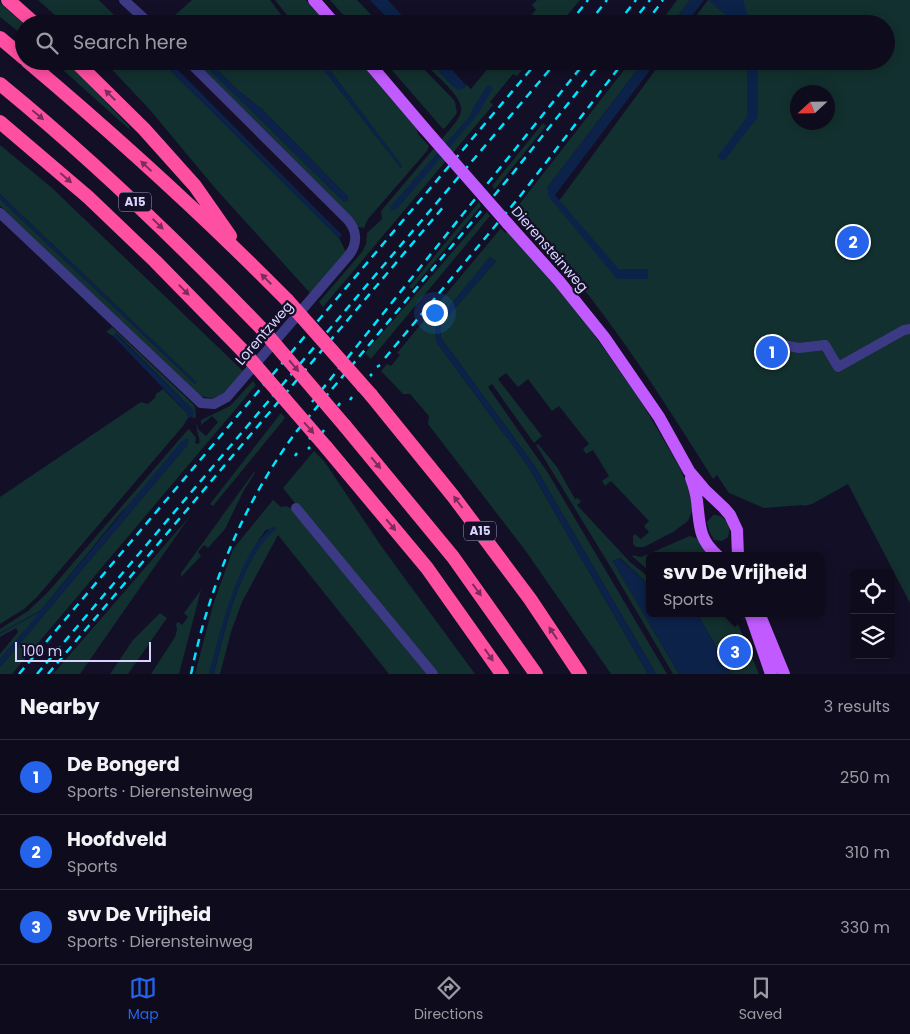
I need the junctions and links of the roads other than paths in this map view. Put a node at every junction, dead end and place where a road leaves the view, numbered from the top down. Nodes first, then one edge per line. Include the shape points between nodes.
1 (8, 0) edge
2 (124, 0) edge
3 (314, 0) edge
4 (25, 15) edge
5 (140, 15) edge
6 (327, 15) edge
7 (0, 38) edge
8 (15, 50) edge
9 (37, 70) edge
10 (84, 70) edge
11 (197, 70) edge
12 (375, 70) edge
13 (0, 84) edge
14 (0, 122) edge
15 (0, 127) edge
16 (29, 146) junction
17 (0, 213) edge
18 (246, 259) junction
19 (910, 329) edge
20 (783, 345) dead end
21 (689, 471) junction
22 (296, 508) dead end
23 (724, 508) junction
24 (698, 515) junction
25 (738, 541) junction
26 (715, 552) edge
27 (738, 552) edge
28 (751, 617) edge
29 (761, 617) edge
30 (434, 674) edge
31 (502, 674) edge
32 (536, 674) edge
33 (580, 674) edge
34 (771, 674) edge
35 (784, 674) edge

1 - 4 highway
2 - 5 street
3 - 6 main road
7 - 8 highway
18 -> 9 highway, A15
18 -> 10 highway, A15 via 195,186 144,129
11 - 17 street, Lorentzweg via 347,219 356,237 349,255 227,397 214,404 201,403
12 - 21 main road, Dierensteinweg, bridge via 604,337 659,417
13 -> 32 highway, A15, bridge via 104,173 262,329 453,557
14 - 16 highway, A15
15 - 16 highway, A15
16 -> 31 highway, A15, bridge via 155,261 242,352 427,568
33 -> 18 highway, A15, bridge via 530,599 453,496 371,395
19 - 20 street via 838,367 825,345 799,348
21 - 23 main road, Dierensteinweg
21 - 24 main road, Dierensteinweg
22 - 30 street
23 - 24 main road via 707,507
23 - 25 main road via 735,525
24 - 26 main road via 702,535
25 - 26 main road via 726,550
25 - 27 main road
28 - 34 main road
29 - 35 main road

